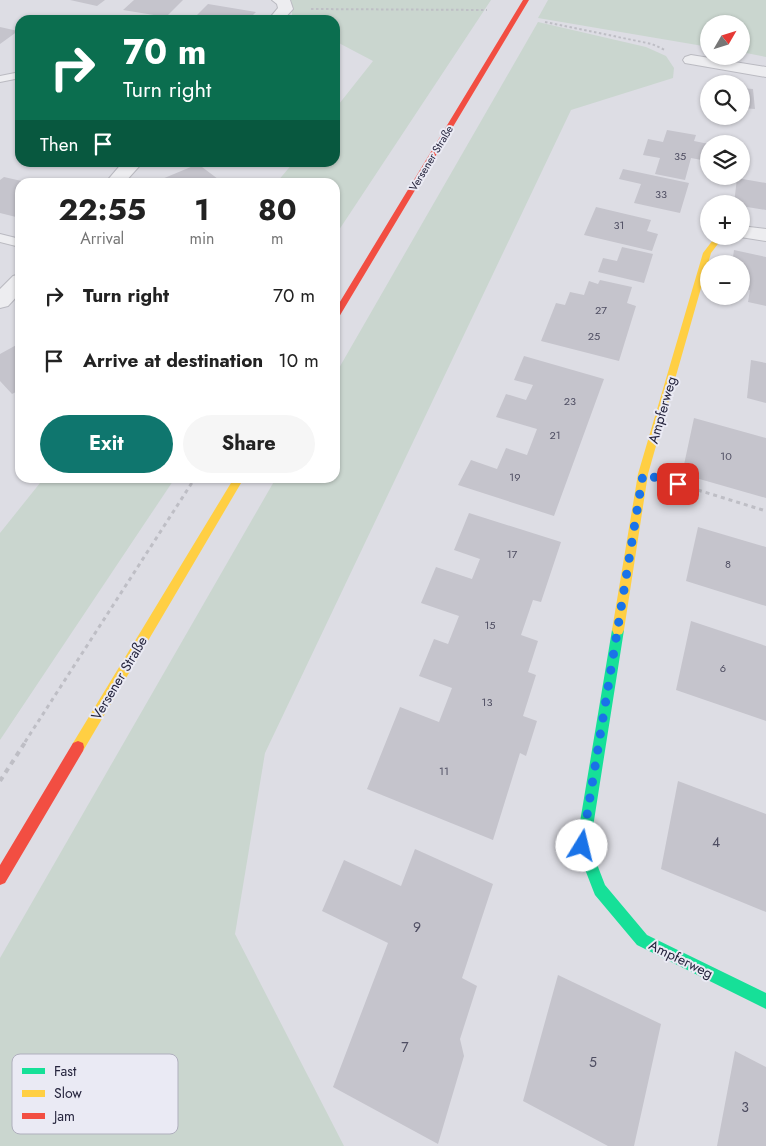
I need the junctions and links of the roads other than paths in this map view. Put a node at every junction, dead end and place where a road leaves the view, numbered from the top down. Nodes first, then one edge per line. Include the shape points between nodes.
1 (526, 0) edge
2 (691, 60) road end
3 (766, 72) edge
4 (15, 76) edge
5 (2, 79) dead end
6 (129, 167) edge
7 (119, 178) edge
8 (750, 233) edge
9 (766, 235) edge
10 (0, 238) edge
11 (15, 242) edge
12 (713, 245) edge
13 (15, 286) edge
14 (0, 301) edge
15 (340, 309) edge
16 (236, 483) edge
17 (0, 878) edge
18 (766, 1001) edge

1 - 15 street, Versener Straße
2 - 3 street
4 - 5 lane
6 - 7 street
8 - 9 street
10 - 11 lane
12 - 18 street, Ampferweg via 707,253 643,474 582,846 600,890 642,940
13 - 14 street
16 - 17 street, Versener Straße

